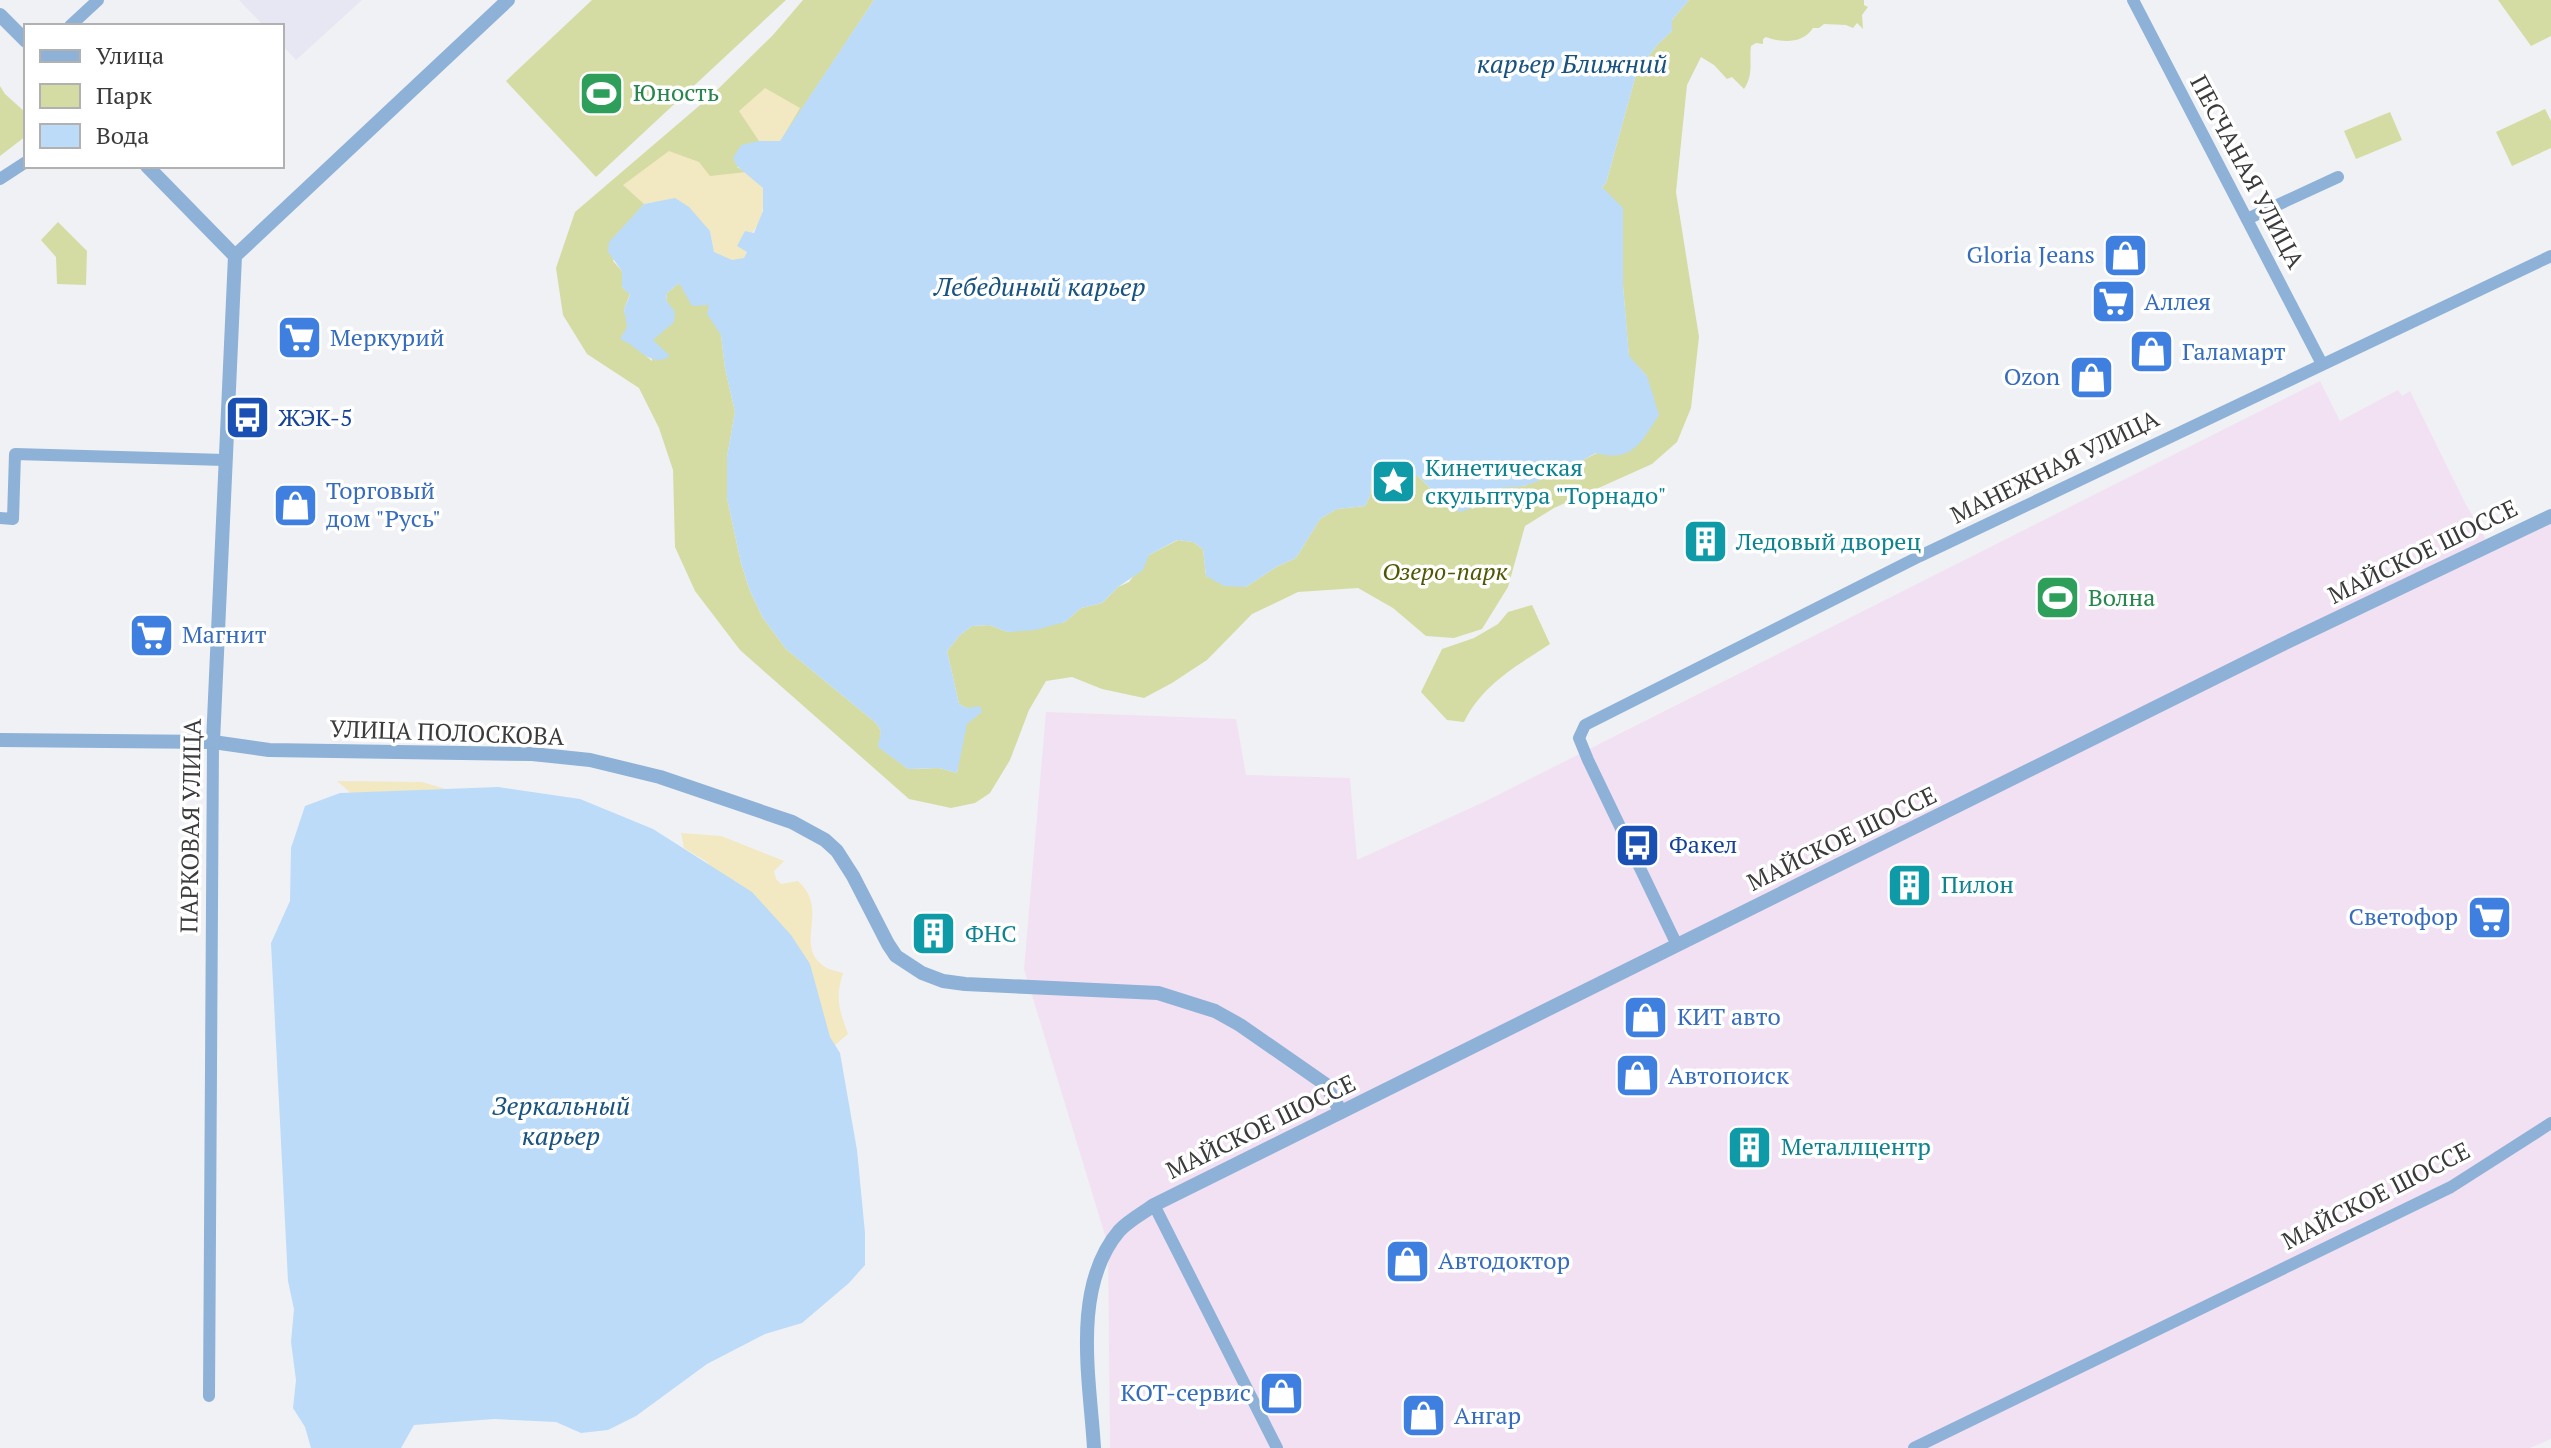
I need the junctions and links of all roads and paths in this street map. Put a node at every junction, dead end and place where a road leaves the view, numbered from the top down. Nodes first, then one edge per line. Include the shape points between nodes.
1 (98, 0) edge
2 (508, 0) edge
3 (2133, 0) edge
4 (0, 15) edge
5 (72, 24) edge
6 (24, 39) edge
7 (24, 163) edge
8 (149, 168) edge
9 (2338, 177) dead end
10 (0, 179) edge
11 (2247, 219) junction
12 (235, 256) junction
13 (2551, 256) edge
14 (2322, 364) junction
15 (225, 460) junction
16 (2551, 516) edge
17 (0, 518) edge
18 (0, 740) edge
19 (213, 742) junction
20 (1677, 945) junction
21 (1341, 1112) junction
22 (2551, 1123) edge
23 (1154, 1205) junction
24 (209, 1396) dead end
25 (1094, 1448) edge
26 (1277, 1448) edge
27 (1914, 1448) edge

1 - 5 street
2 - 12 street
3 - 11 street, ПЕСЧАНАЯ УЛИЦА
4 - 6 street
7 - 10 street
8 - 12 street
9 - 11 street
11 - 14 street, ПЕСЧАНАЯ УЛИЦА
12 - 15 street, ПАРКОВАЯ УЛИЦА
13 - 14 street, МАНЕЖНАЯ УЛИЦА
14 - 20 street, МАНЕЖНАЯ УЛИЦА via 1920,556 1585,725 1579,738
15 - 17 street via 15,454 13,519
15 - 19 street, ПАРКОВАЯ УЛИЦА
16 - 20 street, МАЙСКОЕ ШОССЕ
18 - 19 street, УЛИЦА ПОЛОСКОВА
19 - 21 street, УЛИЦА ПОЛОСКОВА via 269,750 532,754 590,760 660,777 792,822 825,840 853,876 896,956 922,973 965,984 1158,993 1215,1011 1325,1084
19 - 24 street, ПАРКОВАЯ УЛИЦА
20 - 21 street, МАЙСКОЕ ШОССЕ
21 - 23 street, МАЙСКОЕ ШОССЕ
22 - 27 street, МАЙСКОЕ ШОССЕ via 2451,1187
23 - 25 street, МАЙСКОЕ ШОССЕ via 1120,1230 1091,1288
23 - 26 street, МАЙСКОЕ ШОССЕ

